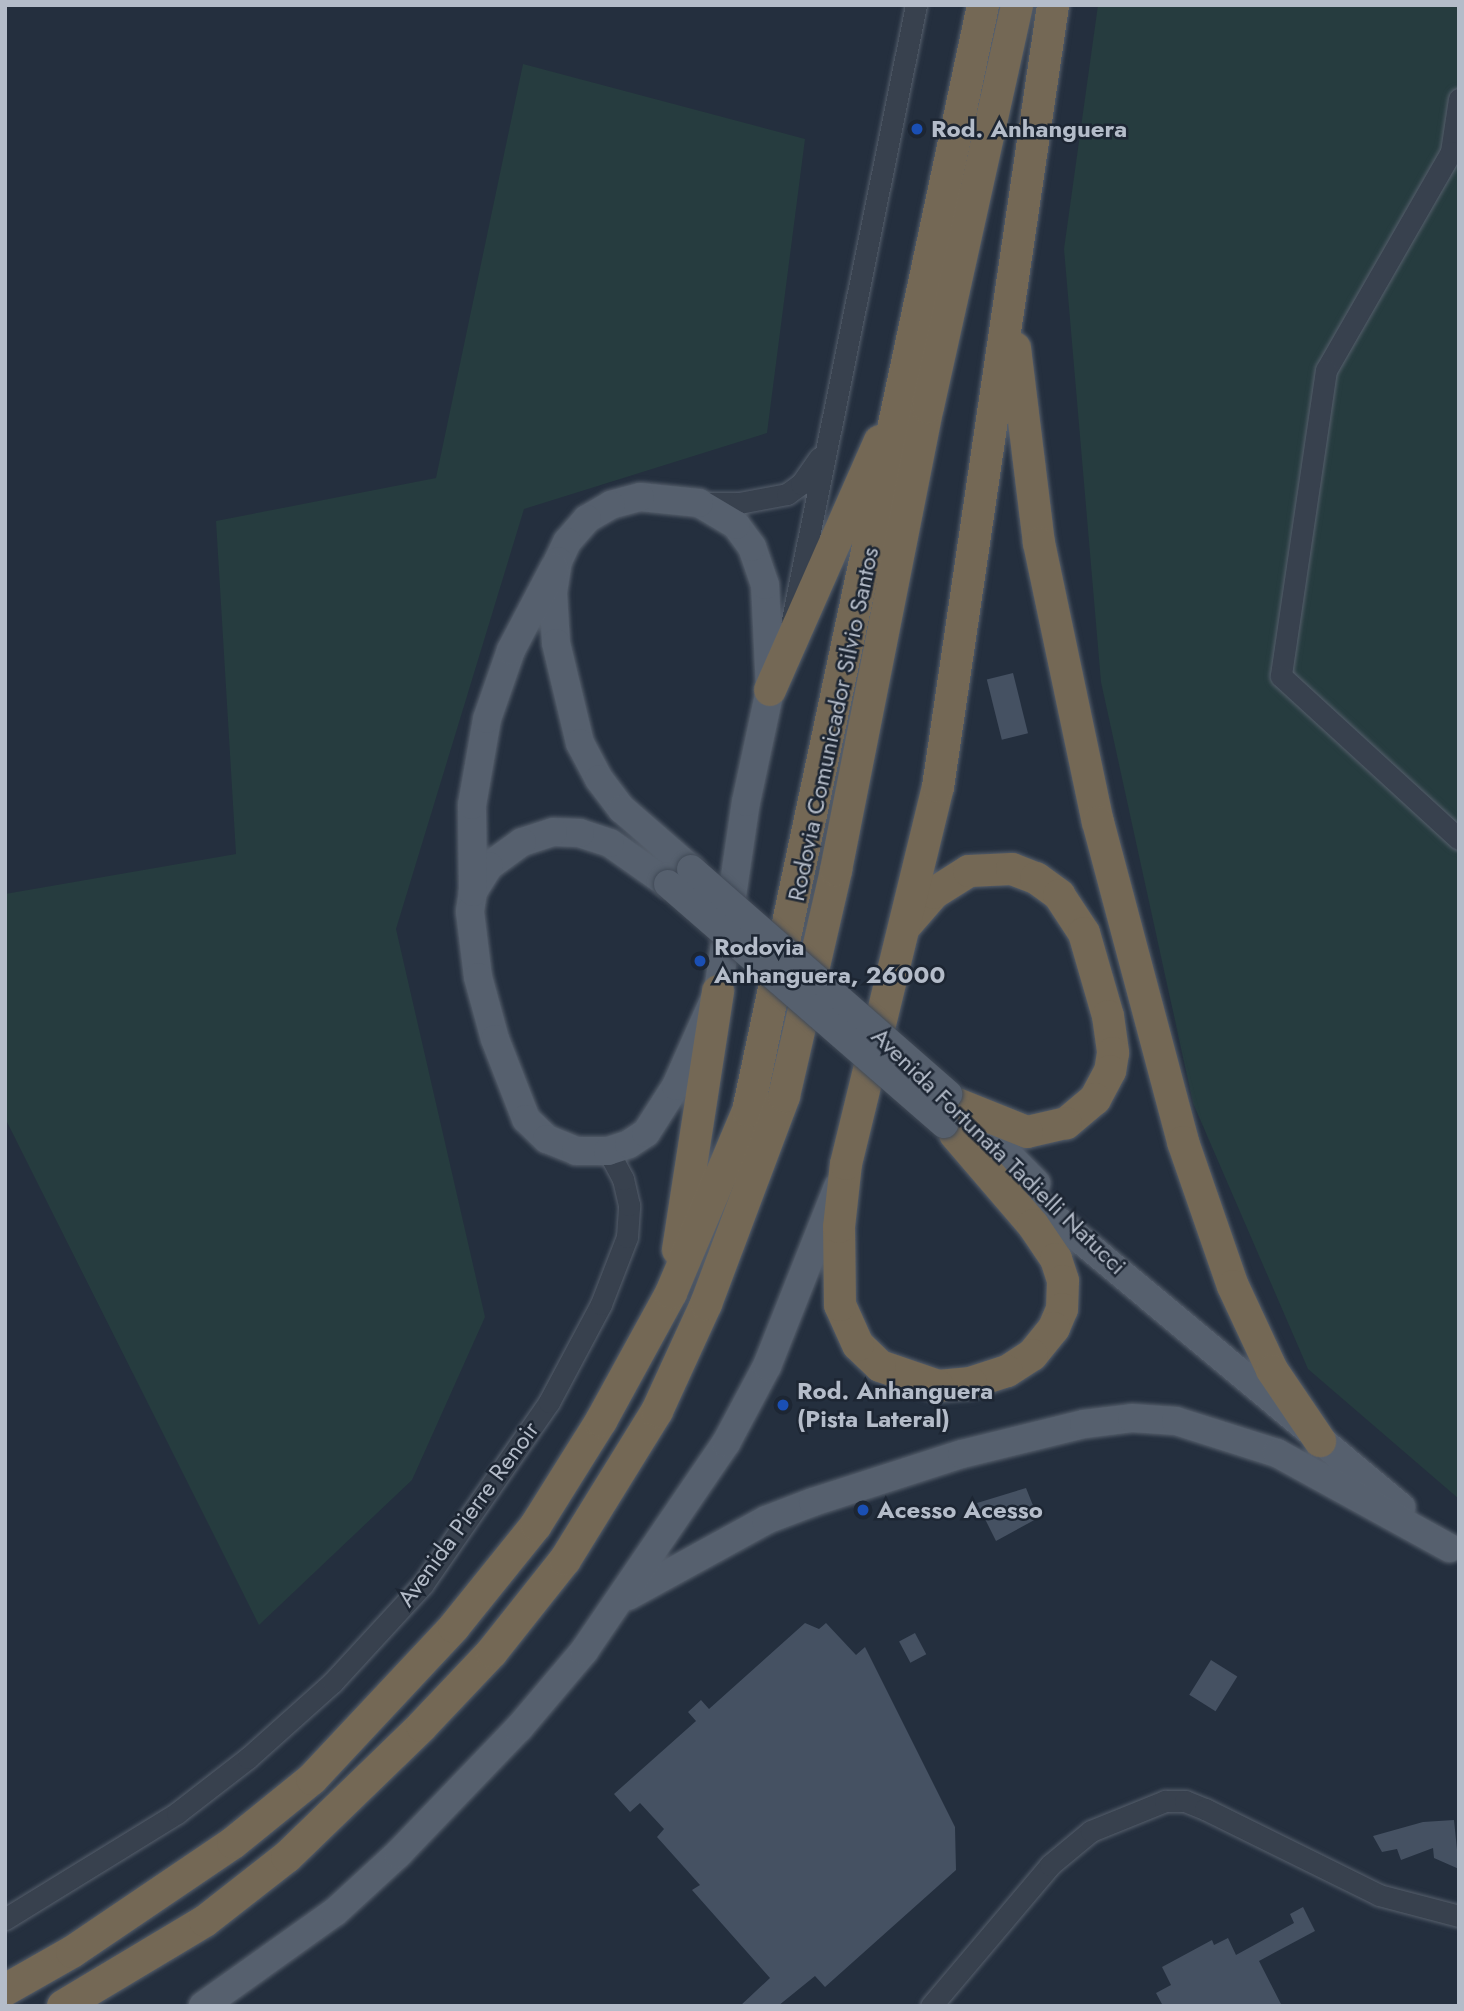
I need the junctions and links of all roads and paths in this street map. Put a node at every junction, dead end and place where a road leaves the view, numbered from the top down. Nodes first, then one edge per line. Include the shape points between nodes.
1 (916, 5) edge
2 (983, 5) edge
3 (1017, 5) edge
4 (1053, 5) edge
5 (1459, 99) edge
6 (1011, 296) junction
7 (905, 382) junction
8 (825, 449) junction
9 (699, 503) junction
10 (558, 561) junction
11 (786, 653) junction
12 (770, 690) junction
13 (1459, 839) edge
14 (679, 876) junction
15 (473, 892) junction
16 (906, 925) junction
17 (718, 991) junction
18 (951, 1114) junction
19 (608, 1151) junction
20 (846, 1164) junction
21 (671, 1293) junction
22 (1320, 1441) junction
23 (1455, 1552) edge
24 (621, 1600) junction
25 (1459, 1916) edge
26 (5, 1919) edge
27 (5, 1990) edge
28 (63, 2006) edge
29 (204, 2006) edge
30 (931, 2006) edge

1 - 8 street
2 - 7 highway, Rodovia Comunicador Silvio Santos
3 - 28 highway, Rodovia Comunicador Silvio Santos via 928,407 836,870 783,1096 706,1304 657,1411 565,1560 492,1652 422,1726 287,1857 205,1921
4 - 6 highway
5 - 13 street via 1451,152 1326,370 1281,677
6 - 16 highway via 938,787
6 - 22 highway via 1019,406 1039,543 1098,822 1183,1142 1233,1286 1272,1370
7 - 11 highway
7 - 21 highway, Rodovia Comunicador Silvio Santos via 748,1111
8 - 9 street via 801,484 787,494 739,503
8 - 11 street
9 - 10 main road via 640,497 611,505 587,519
9 - 12 main road via 736,525 752,547 765,585
10 - 14 main road via 553,592 556,643 580,743 622,809
10 - 15 main road via 510,650 487,719 472,805
11 - 12 highway
12 - 17 main road via 746,802
14 - 15 main road via 610,842 580,833 553,832 522,842 489,866
14 - 18 main road, Avenida Fortunata Tadielli Natucci, bridge
15 - 19 main road via 470,912 478,977 513,1092 526,1119 547,1139 566,1147
16 - 18 highway via 934,893 969,871 1012,869 1036,878 1059,895 1079,924 1105,1004 1113,1053 1110,1071 1096,1099 1074,1117 1027,1132
16 - 20 highway
17 - 19 main road via 661,1112 646,1133
17 - 21 highway
18 - 20 highway via 1056,1259 1063,1281 1062,1309 1054,1328 1032,1356 1007,1371 971,1383 938,1387 880,1366 846,1325 836,1272
18 - 22 main road, Avenida Fortunata Tadielli Natucci via 1149,1296
19 - 26 street, Avenida Pierre Renoir via 623,1179 629,1205 627,1237 601,1304 549,1402 423,1584 333,1682 248,1758 177,1813
20 - 24 main road via 767,1366 726,1443
21 - 27 highway, Rodovia Comunicador Silvio Santos via 601,1422 536,1525 454,1627 312,1780 233,1843 72,1952
22 - 23 main road, Avenida Fortunata Tadielli Natucci
23 - 24 main road via 1277,1453 1177,1421 1132,1418 1084,1424 962,1454 813,1502 766,1520
24 - 29 main road via 519,1728 397,1854 335,1912
25 - 30 street via 1380,1895 1185,1801 1165,1801 1091,1831 1050,1866

